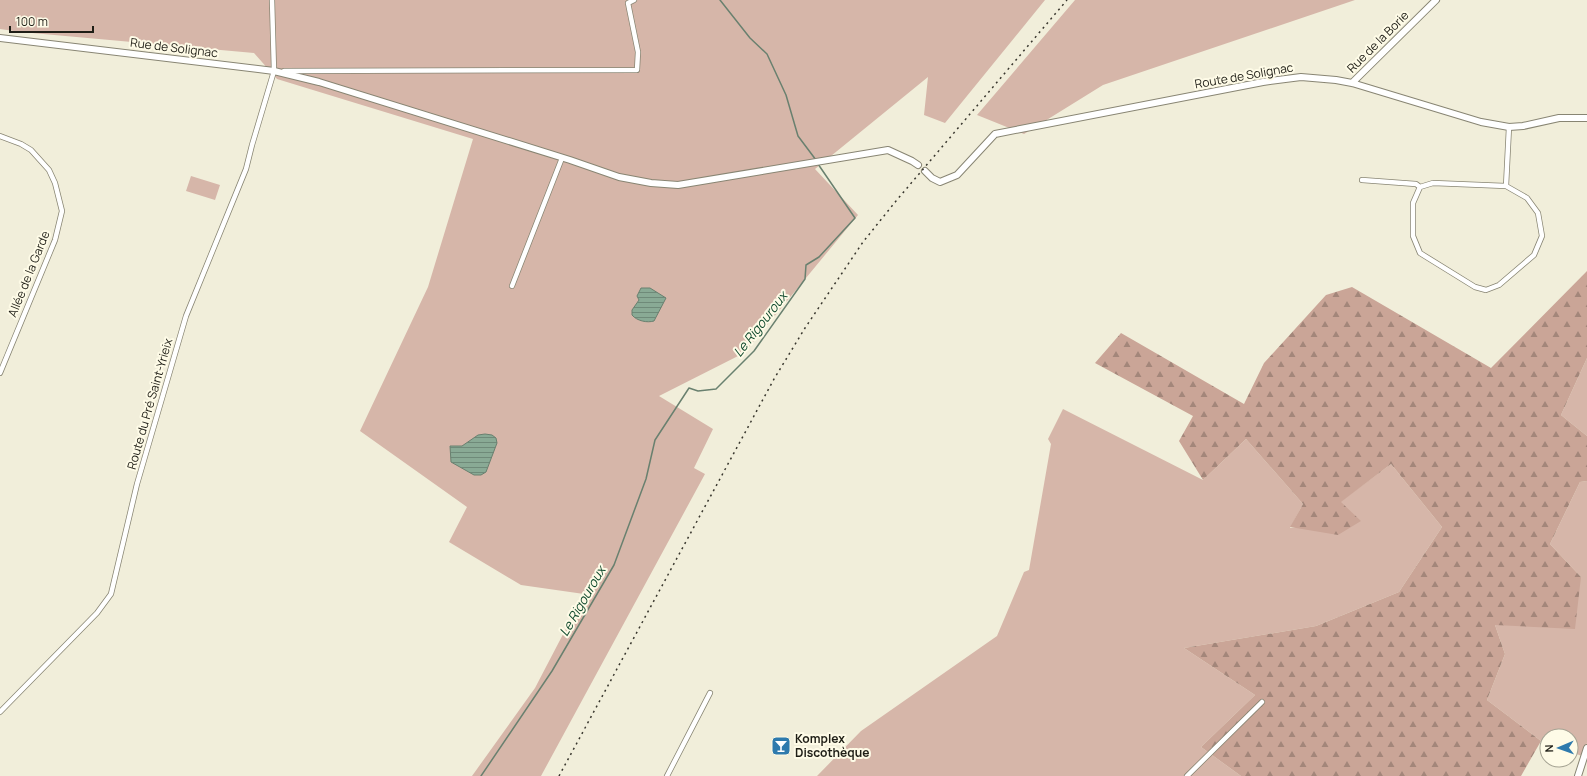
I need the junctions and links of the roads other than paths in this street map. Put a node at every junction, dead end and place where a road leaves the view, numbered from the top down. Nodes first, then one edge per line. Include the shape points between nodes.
1 (272, 0) edge
2 (634, 0) edge
3 (1436, 0) edge
4 (0, 38) edge
5 (274, 71) junction
6 (1352, 83) junction
7 (1587, 118) edge
8 (1509, 127) junction
9 (0, 136) edge
10 (562, 158) junction
11 (918, 165) dead end
12 (924, 171) dead end
13 (1362, 180) dead end
14 (1506, 186) junction
15 (1420, 187) junction
16 (512, 286) dead end
17 (0, 373) edge
18 (710, 693) dead end
19 (1262, 702) dead end
20 (0, 712) edge
21 (1587, 748) edge
22 (667, 776) edge
23 (1187, 776) edge
24 (1578, 776) edge

1 - 5 street, Route du Pré Saint-Yrieix
2 - 5 street via 628,3 638,52 637,70
3 - 6 street, Rue de la Borie
4 - 5 street, Rue de Solignac
5 - 10 street, Rue de Solignac via 319,82
5 - 20 street, Route du Pré Saint-Yrieix via 246,169 186,316 138,484 111,594 97,613
6 - 8 street, Route de Solignac via 1481,122
6 - 12 street, Route de Solignac via 1301,77 1263,82 994,134 958,175 940,182
7 - 8 street, Route de Solignac via 1559,118
8 - 14 street
9 - 17 street, Allée de la Garde via 31,150 49,170 62,211 55,240
10 - 11 street, Rue de Solignac via 619,177 678,185 888,150
10 - 16 street
13 - 15 street via 1416,184
14 - 15 street via 1433,183
14 - 15 street via 1527,198 1538,213 1542,236 1534,255 1499,285 1486,290 1475,287 1420,253 1413,236 1413,203
18 - 22 street
19 - 23 street
21 - 24 street

